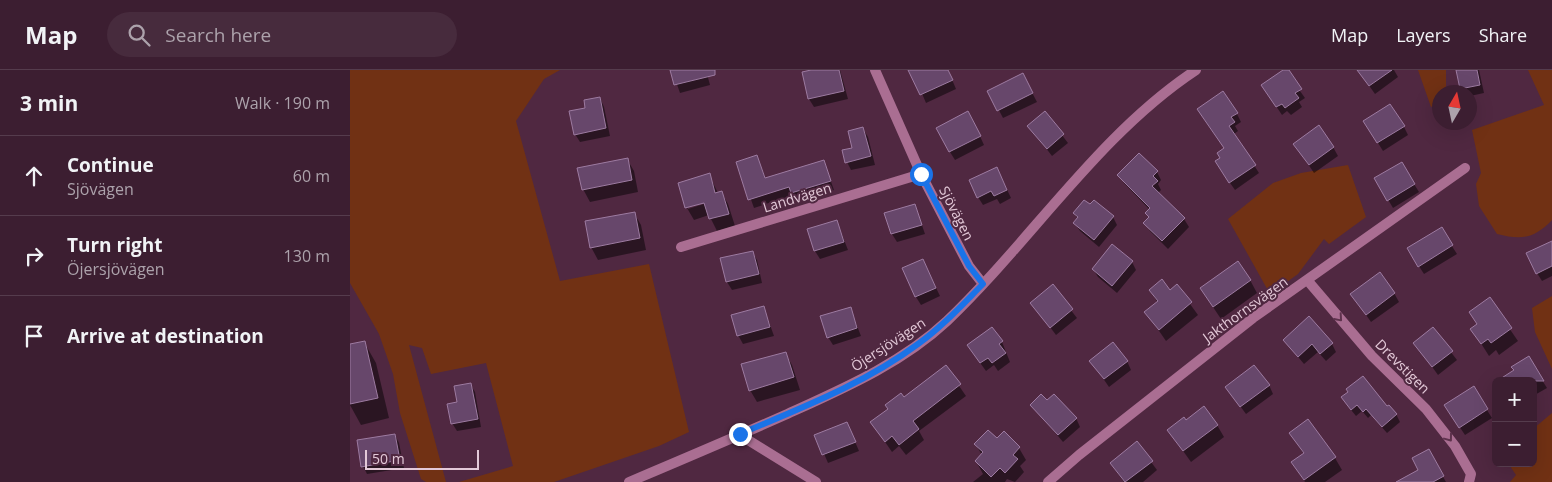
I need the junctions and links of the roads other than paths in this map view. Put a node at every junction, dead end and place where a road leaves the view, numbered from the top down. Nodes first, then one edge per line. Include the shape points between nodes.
1 (875, 70) edge
2 (1196, 70) edge
3 (1465, 168) dead end
4 (921, 174) junction
5 (681, 247) dead end
6 (1308, 281) junction
7 (983, 284) junction
8 (740, 434) junction
9 (1470, 478) edge
10 (809, 480) edge
11 (629, 482) edge
12 (1048, 482) edge

1 - 4 street, Sjövägen
2 - 7 street, Öjersjövägen via 1155,101 1115,139
3 - 6 street, Jakthornsvägen
4 - 5 street, Landvägen
4 - 7 street, Sjövägen via 969,266
6 -> 9 street, Drevstigen via 1372,356 1426,409 1454,446
6 - 12 street, Jakthornsvägen via 1253,318
7 - 8 street, Öjersjövägen via 946,321 890,364 849,386
8 - 10 street
8 - 11 street, Öjersjövägen

